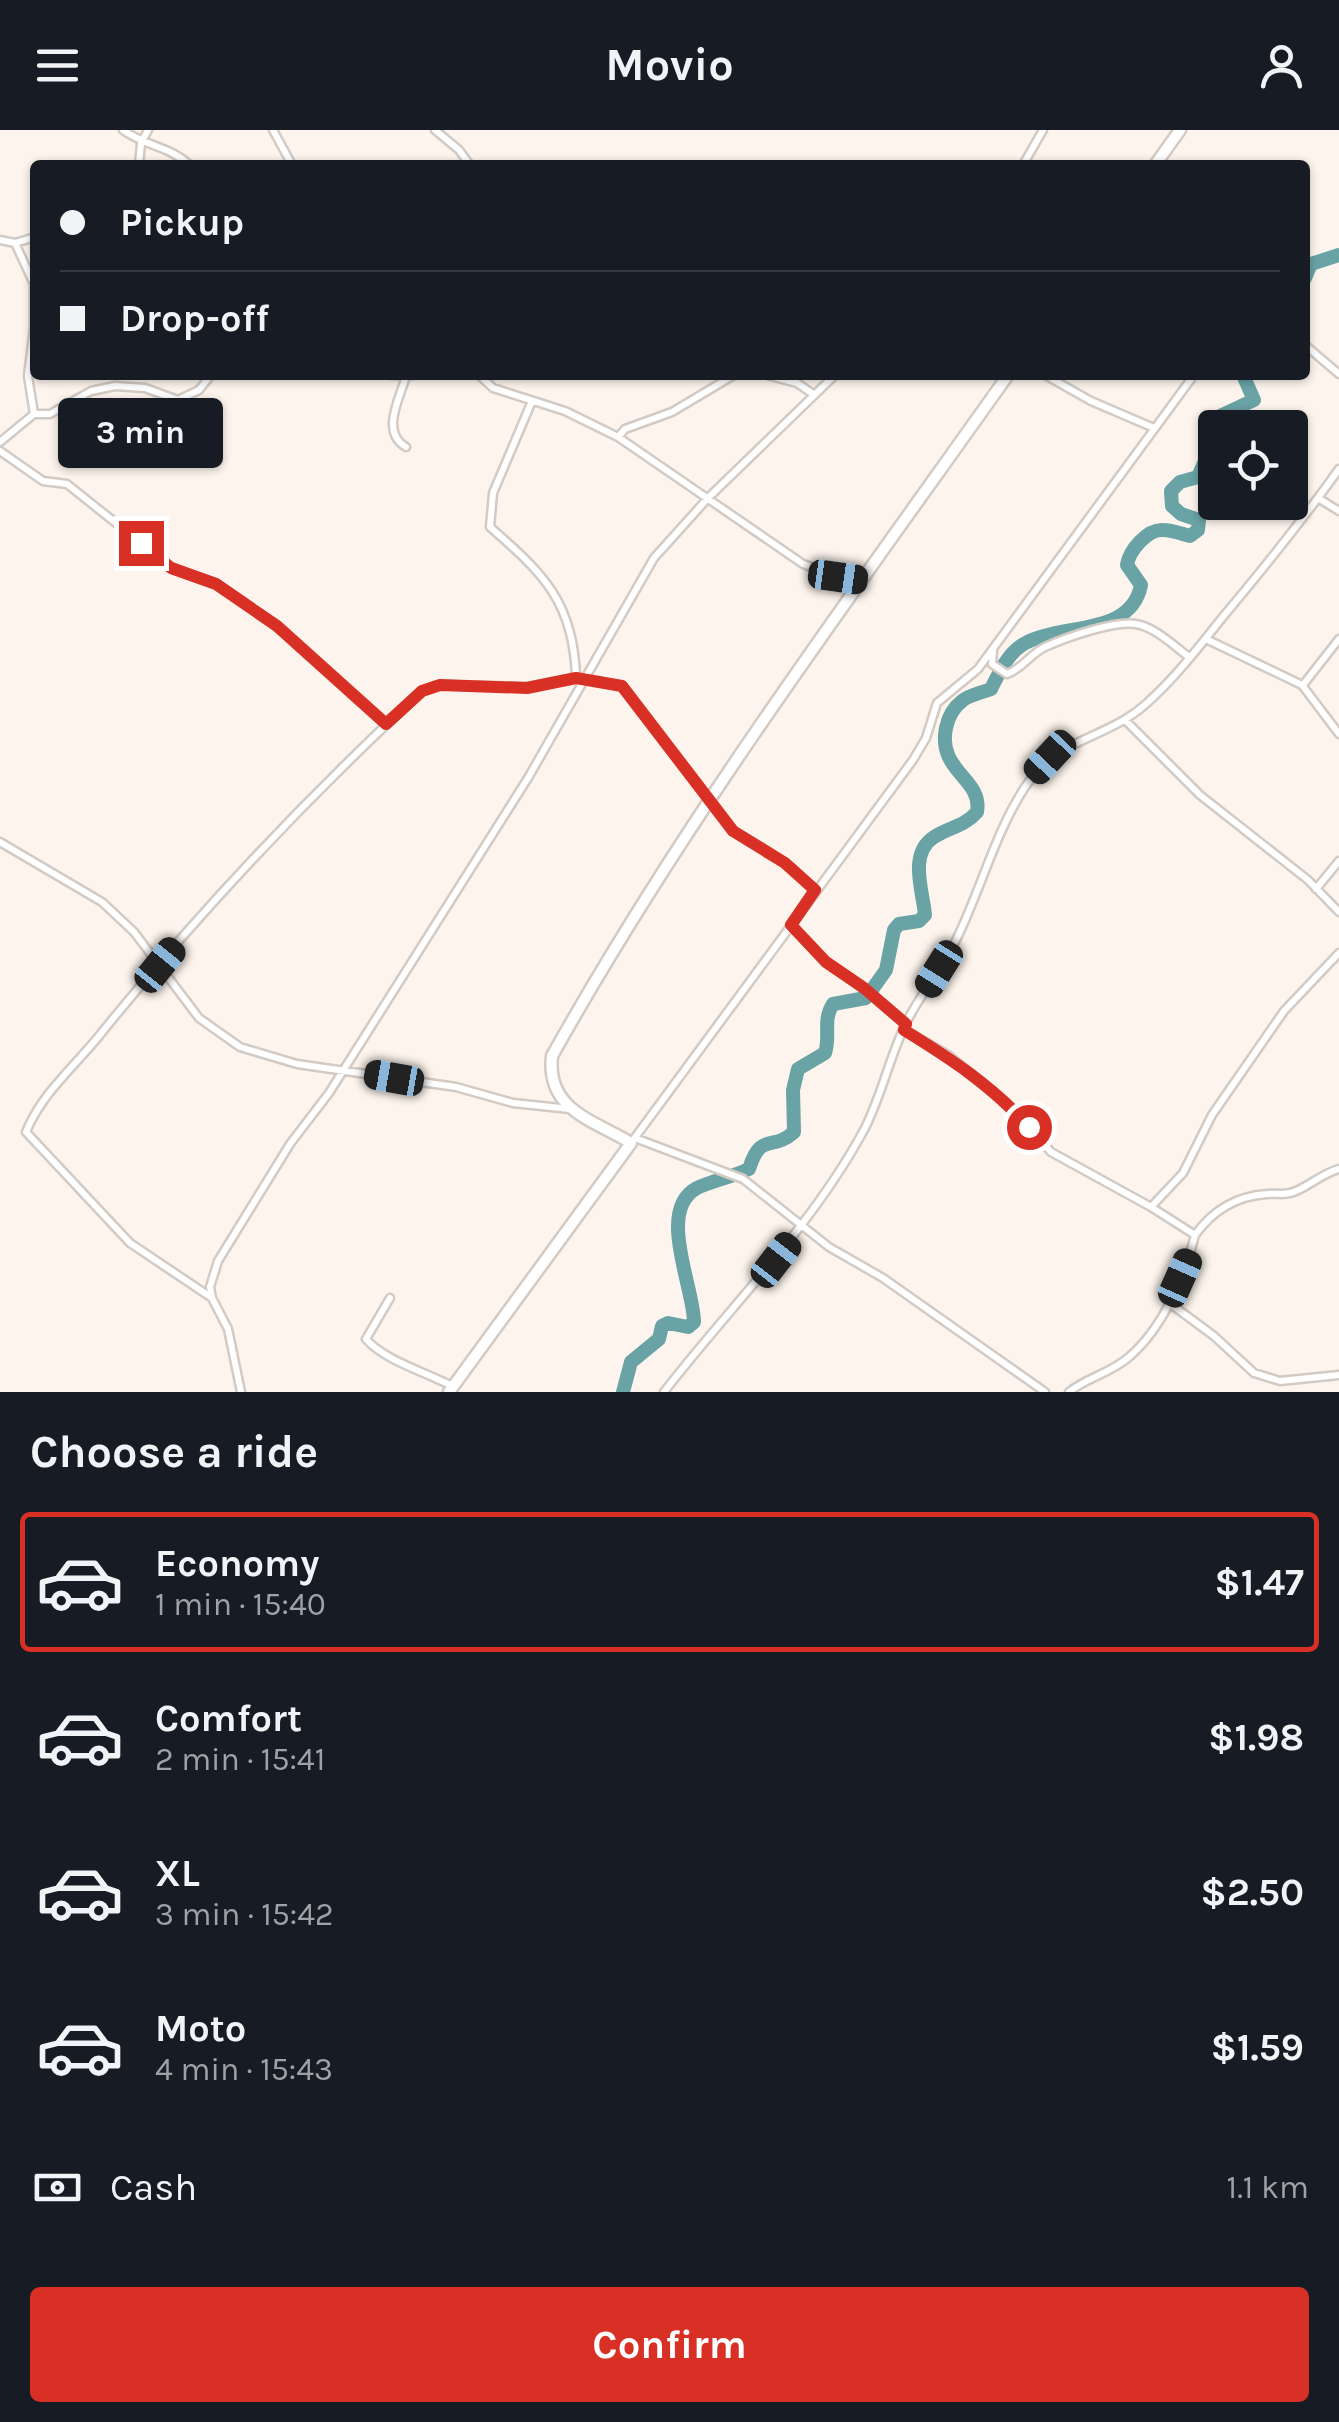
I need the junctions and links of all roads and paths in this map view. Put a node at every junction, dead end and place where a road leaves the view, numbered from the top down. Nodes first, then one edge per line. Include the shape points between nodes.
1 (123, 130) edge
2 (148, 130) edge
3 (272, 130) edge
4 (434, 130) edge
5 (1043, 130) edge
6 (1180, 130) edge
7 (141, 144) junction
8 (139, 160) edge
9 (183, 160) edge
10 (289, 160) edge
11 (466, 160) edge
12 (1026, 160) edge
13 (1159, 160) edge
14 (30, 238) edge
15 (0, 240) edge
16 (16, 242) junction
17 (30, 275) edge
18 (30, 345) edge
19 (1310, 349) edge
20 (1339, 374) edge
21 (208, 380) edge
22 (408, 380) edge
23 (485, 380) edge
24 (726, 380) edge
25 (784, 380) edge
26 (829, 380) edge
27 (1004, 380) edge
28 (1054, 380) edge
29 (1190, 380) edge
30 (814, 394) junction
31 (532, 401) junction
32 (34, 414) junction
33 (1154, 428) junction
34 (618, 437) junction
35 (0, 442) edge
36 (406, 447) dead end
37 (0, 451) edge
38 (1339, 469) edge
39 (708, 498) junction
40 (1318, 498) junction
41 (1339, 511) edge
42 (863, 580) junction
43 (1205, 639) junction
44 (1339, 639) edge
45 (993, 648) junction
46 (1190, 657) junction
47 (579, 679) junction
48 (1302, 685) junction
49 (1126, 720) junction
50 (386, 724) junction
51 (1339, 734) edge
52 (710, 799) junction
53 (0, 842) edge
54 (1339, 861) edge
55 (1316, 888) junction
56 (815, 890) junction
57 (1339, 912) edge
58 (791, 925) junction
59 (1339, 953) edge
60 (160, 965) junction
61 (905, 1027) junction
62 (344, 1069) junction
63 (570, 1109) junction
64 (633, 1140) junction
65 (1339, 1169) edge
66 (1152, 1207) junction
67 (805, 1225) junction
68 (1195, 1235) junction
69 (212, 1298) junction
70 (390, 1298) dead end
71 (1168, 1302) junction
72 (1339, 1374) edge
73 (452, 1389) edge
74 (241, 1392) edge
75 (664, 1392) edge
76 (1045, 1392) edge
77 (1069, 1392) edge

1 - 7 street
2 - 7 street
3 - 10 street
4 - 11 street
5 - 12 street
6 - 13 main road
7 - 8 street
7 - 9 street via 163,146
14 - 16 street
15 - 16 street
16 - 17 street
18 - 32 street
19 - 20 street
21 - 32 street via 178,400 115,386 50,414
22 - 36 street via 391,425
23 - 31 street
24 - 34 street
25 - 30 street
26 - 30 street
27 - 42 main road
28 - 33 street
29 - 33 street
30 - 39 street
31 - 34 street
31 - 47 street via 494,494 490,527 556,592
32 - 35 street
33 - 45 street
34 - 39 street
37 - 50 street via 43,481 67,484 171,568 216,584 277,626
38 - 40 street
39 - 42 street via 803,564
39 - 47 street via 654,558
40 - 41 street
40 - 43 street
42 - 52 main road
43 - 46 street
43 - 48 street
44 - 48 street
45 - 46 street via 992,664 1007,674 1042,648 1134,623
45 - 56 street via 936,704 913,760
46 - 49 street
47 - 50 street via 527,688 431,686
47 - 52 street via 622,686
47 - 62 street via 528,778
48 - 51 street
49 - 55 street via 1200,795
49 - 61 street via 1072,742 1036,772 956,941
50 - 60 street via 238,874
52 - 56 street via 733,831
52 - 63 main road via 552,1056 550,1076
53 - 60 street via 102,902
54 - 55 street
55 - 57 street
56 - 58 street
58 - 61 street
58 - 64 street
59 - 66 street via 1265,1036 1183,1173
60 - 62 street via 199,1018 240,1047
60 - 69 street via 47,1093 26,1132 130,1243
61 - 66 street via 1006,1102 1051,1152
61 - 67 street via 872,1113
62 - 63 street
62 - 69 street via 218,1261
63 - 64 main road
64 - 67 street via 731,1172
64 - 73 main road
65 - 68 street via 1290,1193 1251,1195 1216,1210
66 - 68 street
67 - 75 street
67 - 76 street
68 - 71 street
69 - 74 street via 228,1329
70 - 73 street via 366,1338
71 - 72 street via 1254,1373 1280,1381
71 - 77 street via 1130,1357

